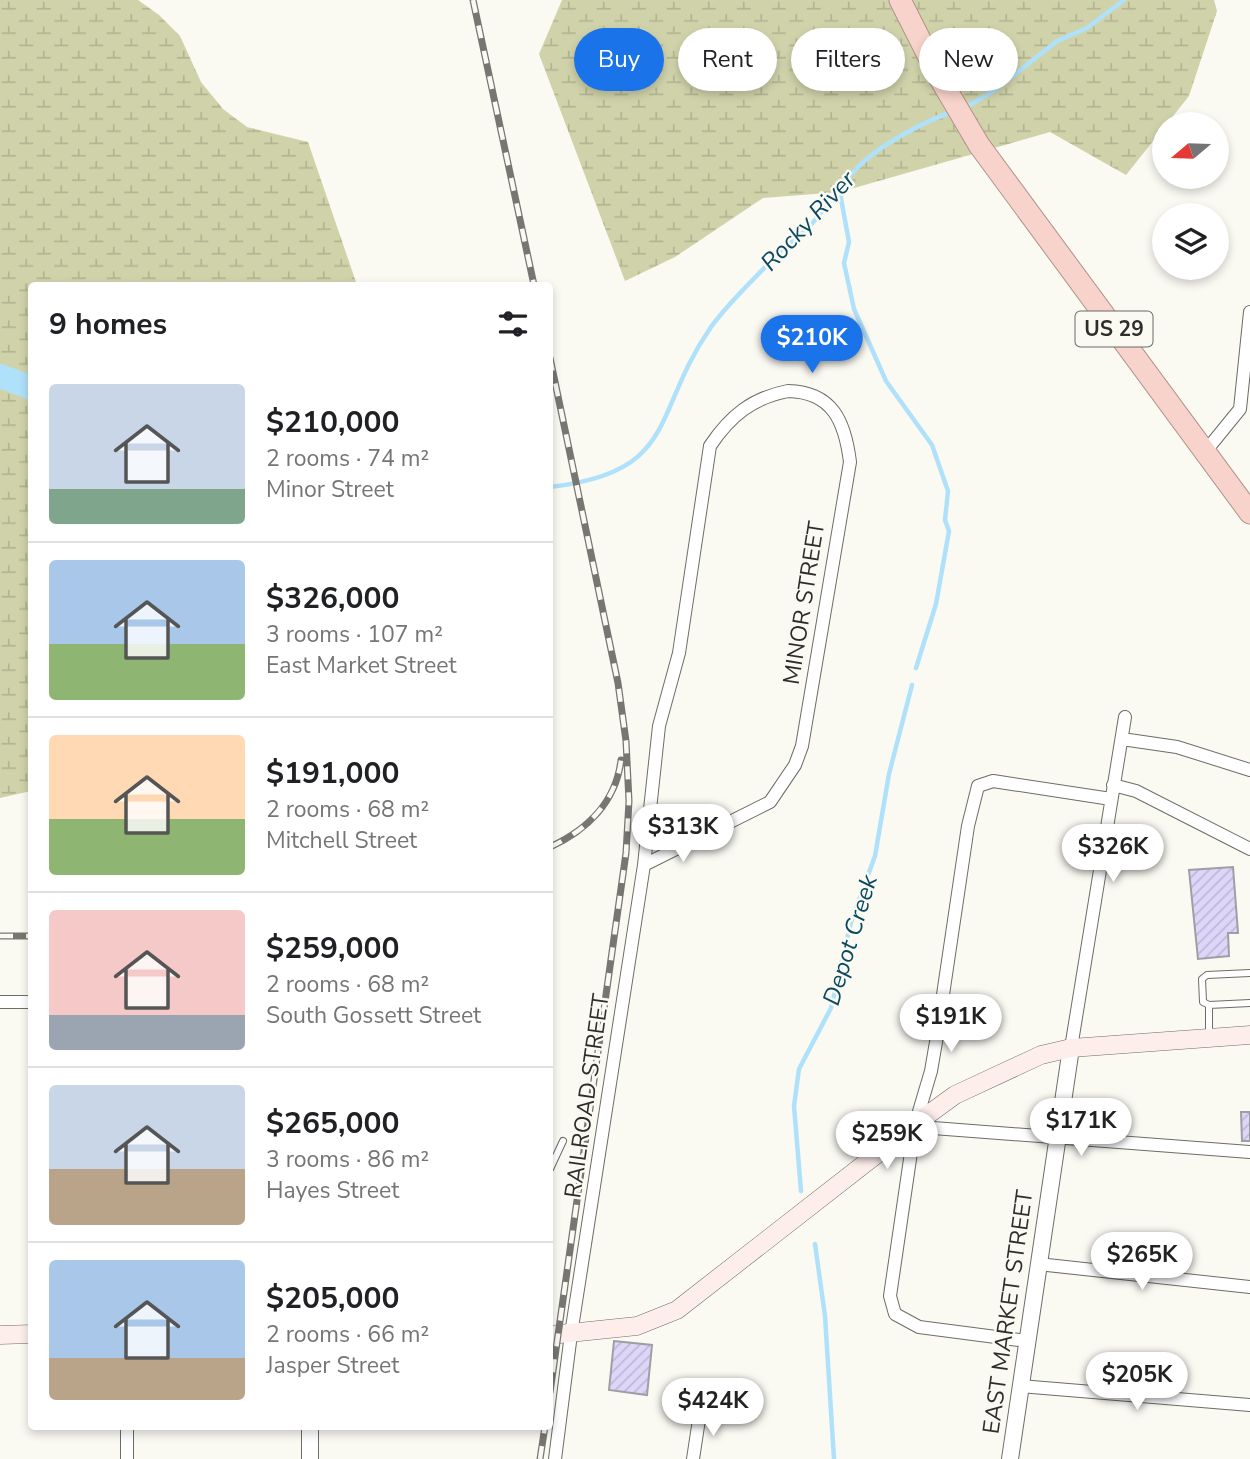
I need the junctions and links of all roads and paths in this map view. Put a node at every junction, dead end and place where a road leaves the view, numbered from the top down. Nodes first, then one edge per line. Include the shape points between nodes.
1 (900, 0) edge
2 (1250, 312) edge
3 (1205, 452) junction
4 (1250, 513) edge
5 (1125, 716) dead end
6 (1122, 739) junction
7 (1250, 770) edge
8 (1112, 792) junction
9 (1250, 849) edge
10 (644, 865) junction
11 (1250, 973) edge
12 (0, 1002) edge
13 (28, 1002) edge
14 (1250, 1003) edge
15 (1209, 1005) junction
16 (1250, 1035) edge
17 (1209, 1038) junction
18 (1071, 1048) junction
19 (917, 1122) junction
20 (1056, 1140) junction
21 (563, 1141) dead end
22 (1250, 1152) edge
23 (553, 1163) edge
24 (1038, 1264) junction
25 (1250, 1287) edge
26 (28, 1334) edge
27 (571, 1334) junction
28 (0, 1335) edge
29 (553, 1335) edge
30 (1027, 1341) junction
31 (1020, 1386) junction
32 (1250, 1405) edge
33 (700, 1413) dead end
34 (127, 1430) edge
35 (310, 1430) edge
36 (127, 1459) edge
37 (310, 1459) edge
38 (555, 1459) edge
39 (693, 1459) edge
40 (1010, 1459) edge

1 - 3 highway, US 29 via 979,145
2 - 3 street via 1240,409
3 - 4 highway, US 29
5 - 6 street, EAST MARKET STREET
6 - 7 street via 1177,747
6 - 8 street, EAST MARKET STREET
8 - 9 street via 1136,791
8 - 18 street, EAST MARKET STREET
8 - 19 street via 993,782 978,786 931,1072
10 - 10 street, MINOR STREET via 770,802 802,746 850,462 846,435 832,409 810,391 788,391 755,400 725,423 710,446 679,653 659,726
10 - 27 street, RAILROAD STREET
11 - 15 lane via 1202,979 1200,994
12 - 13 street
14 - 15 lane
15 - 17 lane
16 - 17 main road
17 - 18 main road
18 - 19 main road via 1007,1069 955,1095
18 - 20 street, EAST MARKET STREET
19 - 20 street via 933,1128
19 - 27 main road via 677,1310 638,1326
19 - 30 street via 890,1296 895,1314 919,1327
20 - 22 street
20 - 24 street, EAST MARKET STREET
21 - 23 lane
24 - 25 street
24 - 30 street, EAST MARKET STREET
26 - 28 main road
27 - 29 main road
27 - 38 street, RAILROAD STREET
30 - 31 street, EAST MARKET STREET
31 - 32 street
31 - 40 street, EAST MARKET STREET
33 - 39 street
34 - 36 street
35 - 37 street

